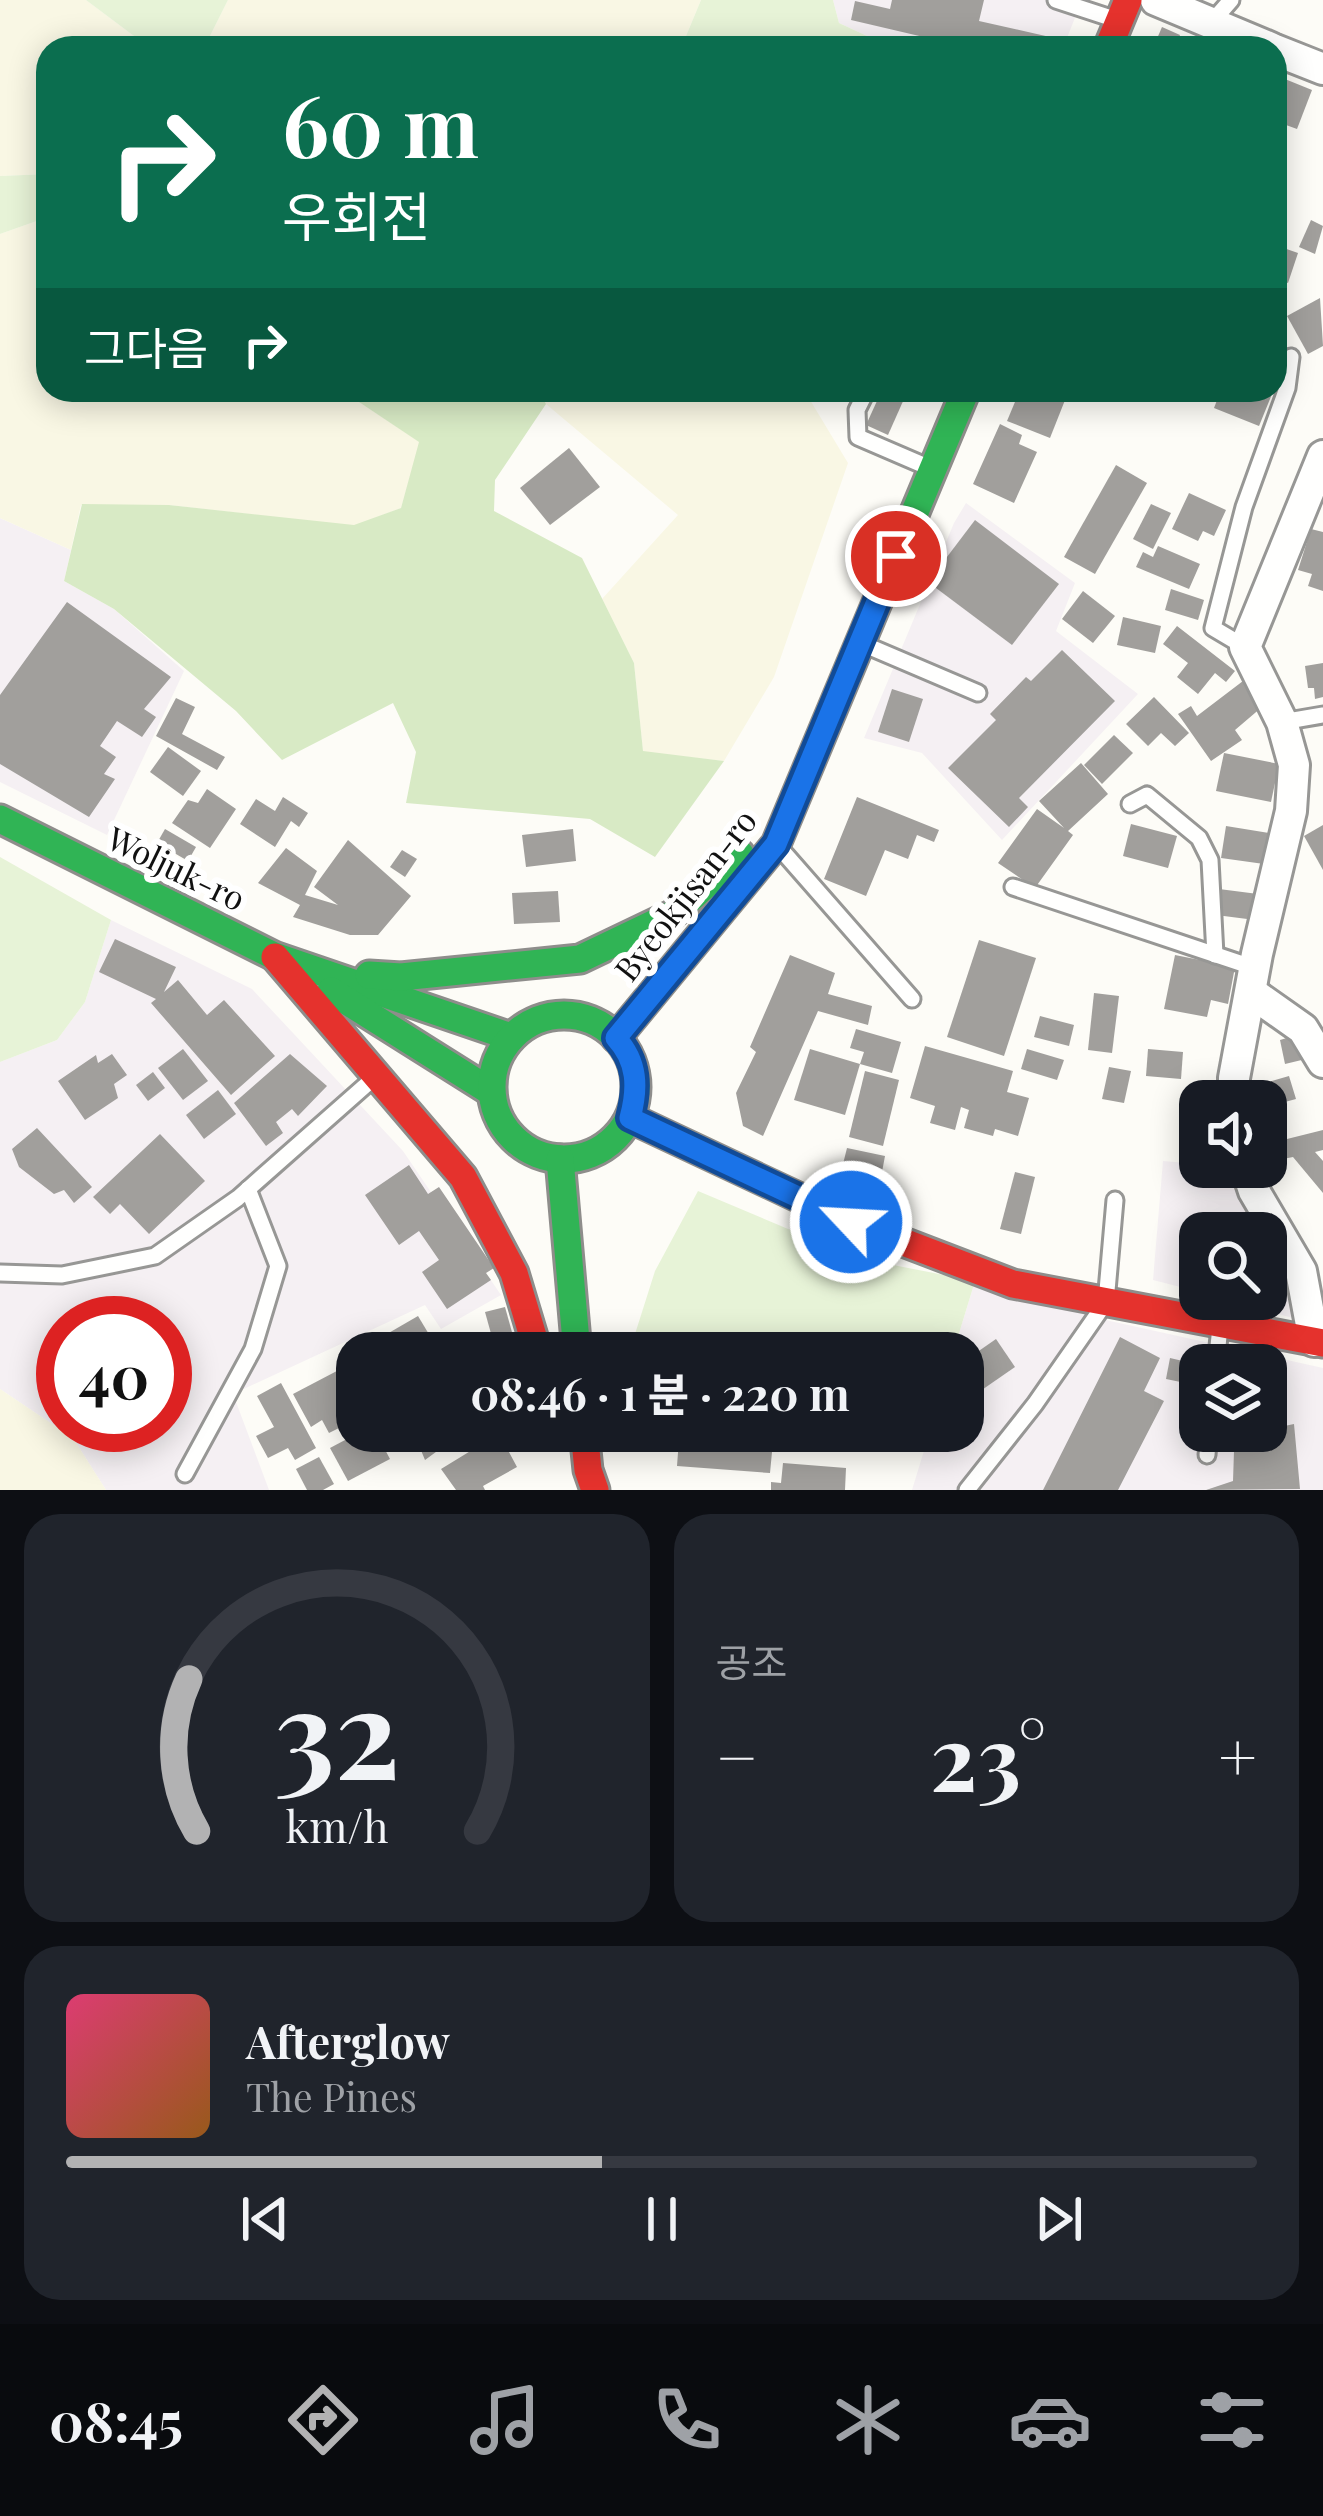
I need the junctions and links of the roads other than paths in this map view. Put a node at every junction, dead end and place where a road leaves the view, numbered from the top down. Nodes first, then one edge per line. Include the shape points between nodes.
1 (1055, 0) edge
2 (1156, 0) edge
3 (1124, 10) edge
4 (1221, 12) edge
5 (1255, 36) edge
6 (1287, 55) edge
7 (1323, 69) edge
8 (1291, 356) dead end
9 (1287, 388) edge
10 (861, 402) edge
11 (961, 402) edge
12 (1282, 402) edge
13 (1323, 456) edge
14 (933, 469) junction
15 (860, 643) junction
16 (1245, 647) junction
17 (978, 693) dead end
18 (1323, 715) edge
19 (1282, 722) junction
20 (1130, 804) dead end
21 (791, 808) junction
22 (0, 819) edge
23 (776, 844) junction
24 (1013, 886) dead end
25 (1215, 955) junction
26 (274, 956) junction
27 (326, 972) junction
28 (1254, 981) junction
29 (912, 999) dead end
30 (511, 1037) junction
31 (616, 1038) junction
32 (1323, 1062) edge
33 (377, 1075) junction
34 (1234, 1080) edge
35 (490, 1091) junction
36 (630, 1118) junction
37 (560, 1159) junction
38 (1253, 1188) edge
39 (248, 1189) junction
40 (1115, 1200) dead end
41 (0, 1273) edge
42 (1106, 1302) junction
43 (1220, 1324) junction
44 (532, 1332) edge
45 (575, 1332) edge
46 (1318, 1342) edge
47 (1218, 1344) edge
48 (576, 1452) edge
49 (1207, 1452) edge
50 (1207, 1455) dead end
51 (185, 1474) dead end
52 (591, 1480) edge
53 (967, 1490) edge

1 - 3 lane
2 - 4 street
4 - 5 street
6 - 7 street
8 - 9 lane
10 - 14 lane via 858,437
11 - 14 street, Byeokjisan-ro
12 - 16 lane via 1213,628
13 - 16 street
14 - 15 street, Byeokjisan-ro
15 - 17 lane
15 - 21 street, Byeokjisan-ro
16 - 19 street
18 - 19 lane
19 - 28 street via 1294,765 1291,811
20 - 25 lane via 1147,795 1198,838 1210,860
21 - 23 street, Byeokjisan-ro
21 - 27 street via 672,915 580,959 400,977
22 - 26 street, Woljuk-ro
23 - 29 lane
23 - 31 street, Byeokjisan-ro
24 - 25 lane
25 - 28 lane
26 - 27 street, Woljuk-ro
26 - 33 street
26 - 35 street
27 - 30 street
28 - 32 street via 1303,1029
28 - 34 street
30 - 31 street via 543,1017 568,1014
30 - 35 street via 493,1066
31 - 36 street via 635,1072
33 - 39 lane
33 - 44 street via 463,1177 514,1273
35 - 37 street via 509,1135
36 - 37 street via 598,1152
36 - 42 street via 871,1230 1013,1284
37 - 45 street
38 - 46 street via 1301,1270
39 - 41 lane via 155,1256 62,1275
39 - 51 lane via 278,1266 253,1349
40 - 42 lane
42 - 43 street
42 - 53 lane
43 - 46 street
43 - 47 lane
48 - 52 street
49 - 50 lane

